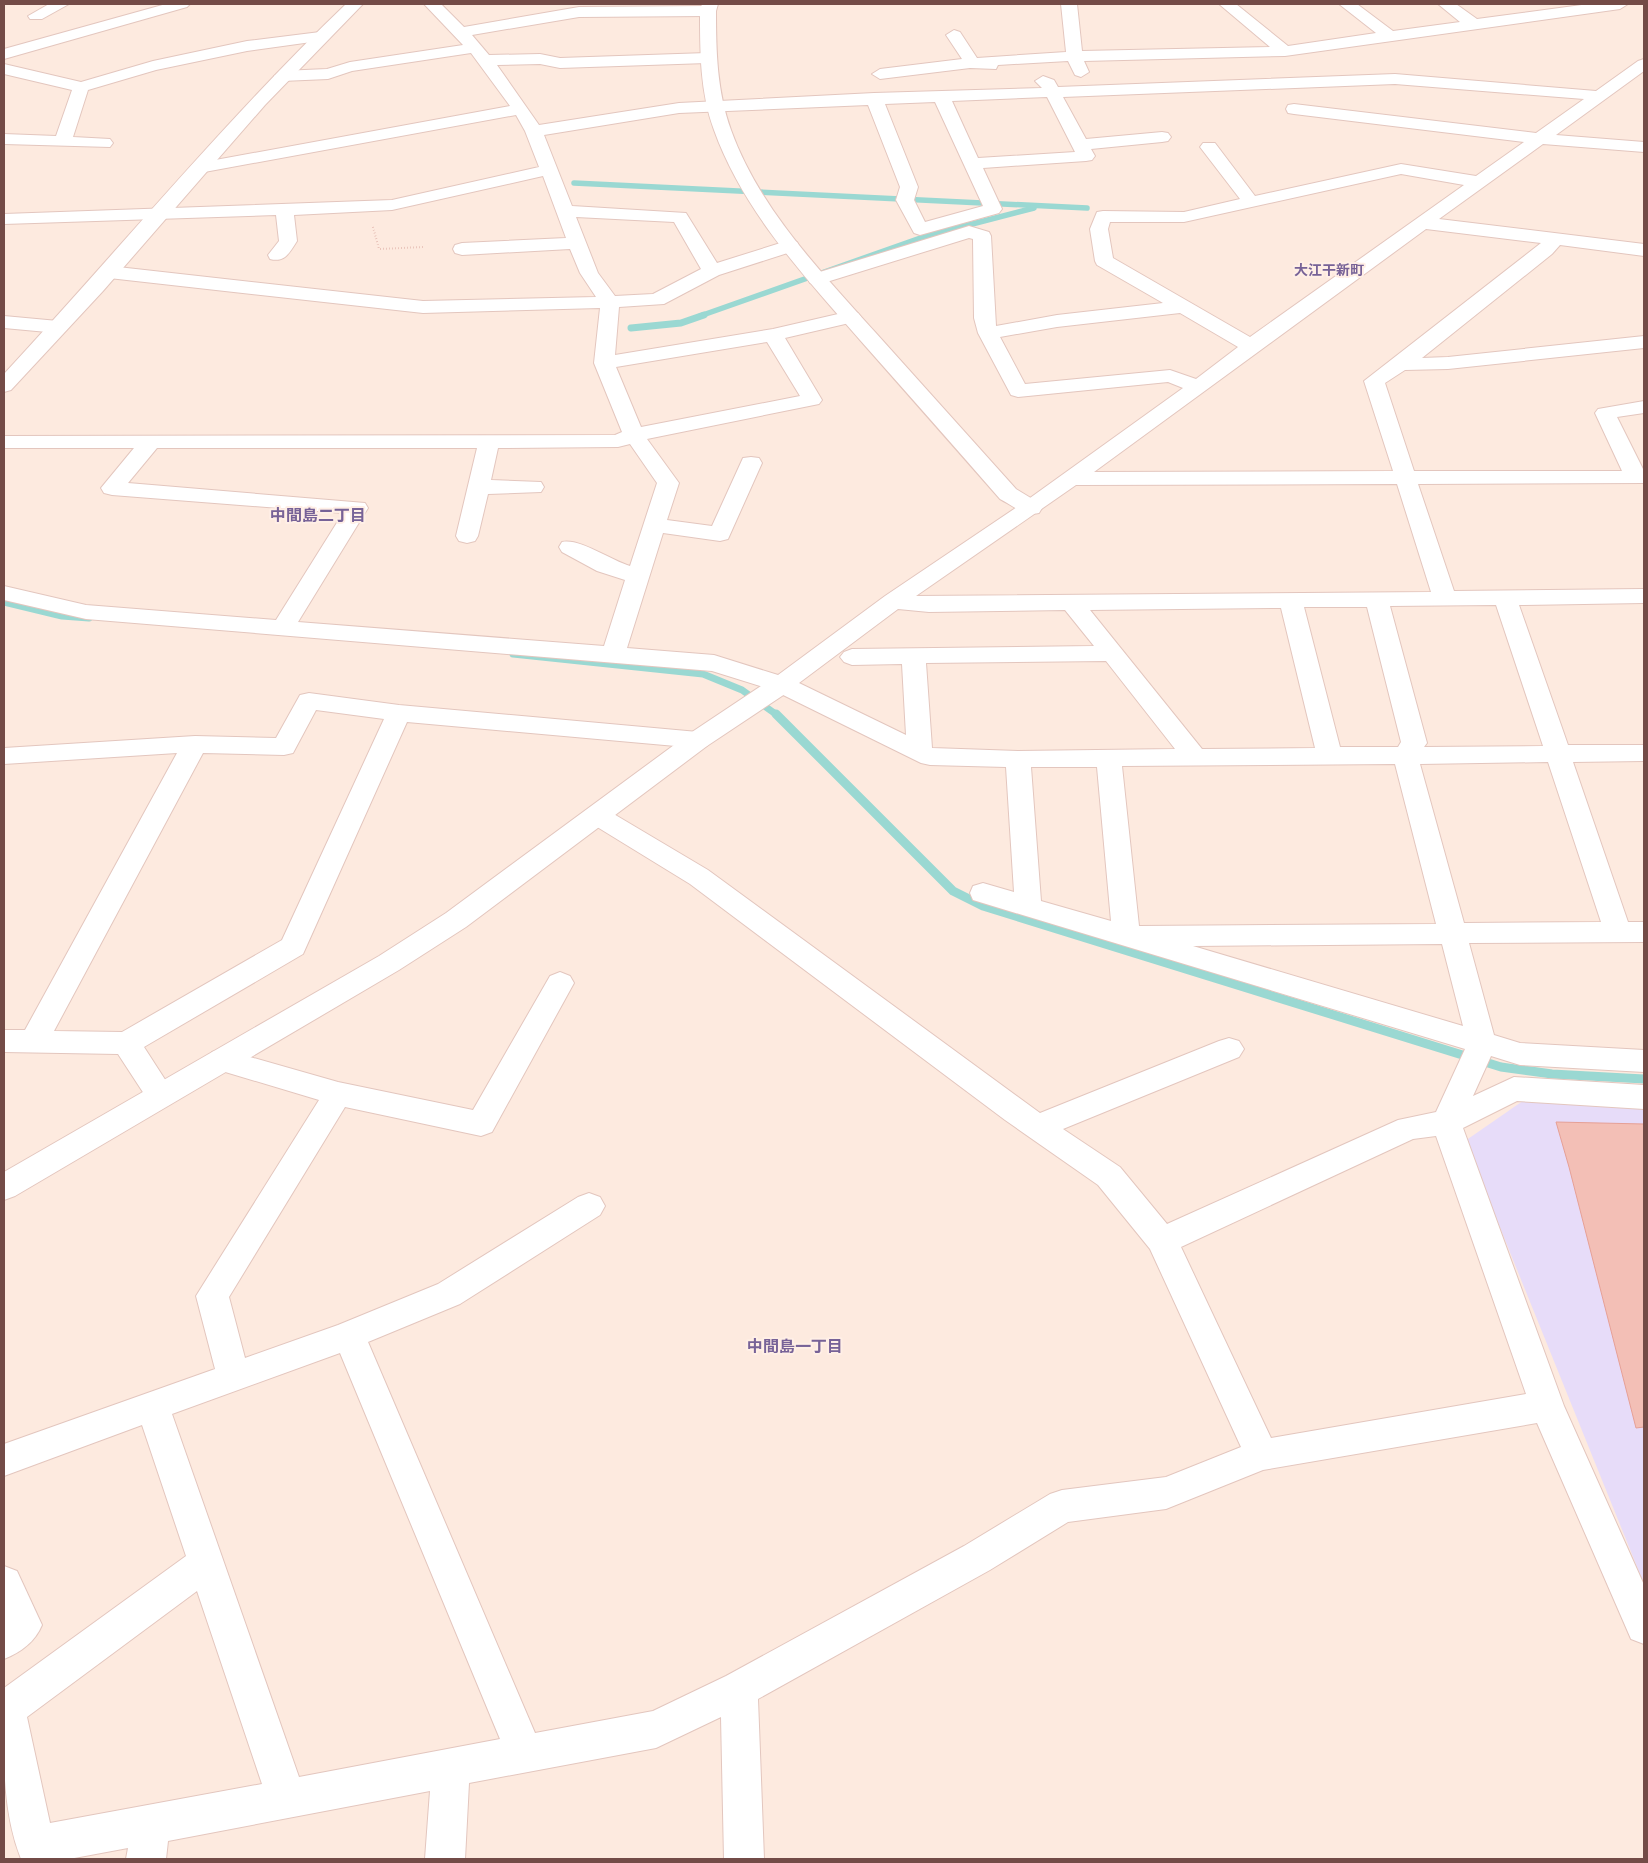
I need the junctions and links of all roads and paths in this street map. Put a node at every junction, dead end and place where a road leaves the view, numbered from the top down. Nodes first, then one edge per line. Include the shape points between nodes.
1 (61, 4) edge
2 (182, 4) edge
3 (355, 4) edge
4 (432, 4) edge
5 (1069, 4) edge
6 (1228, 4) edge
7 (1347, 4) edge
8 (1446, 4) edge
9 (1533, 4) edge
10 (1620, 4) edge
11 (148, 7) edge
12 (709, 7) edge
13 (1548, 14) junction
14 (36, 16) dead end
15 (1474, 24) junction
16 (461, 32) junction
17 (954, 35) dead end
18 (1391, 36) junction
19 (320, 37) junction
20 (1285, 51) junction
21 (4, 54) edge
22 (479, 54) junction
23 (1074, 56) junction
24 (708, 58) junction
25 (973, 64) junction
26 (1644, 64) edge
27 (4, 69) edge
28 (880, 74) dead end
29 (282, 76) junction
30 (81, 87) junction
31 (1088, 90) junction
32 (1052, 92) junction
33 (941, 96) junction
34 (1602, 96) junction
35 (874, 98) junction
36 (715, 106) junction
37 (521, 109) junction
38 (1294, 109) dead end
39 (534, 131) junction
40 (1162, 137) dead end
41 (4, 139) edge
42 (1540, 139) junction
43 (63, 142) junction
44 (104, 143) dead end
45 (1080, 144) junction
46 (1209, 147) dead end
47 (1644, 147) edge
48 (972, 164) junction
49 (199, 168) junction
50 (548, 170) junction
51 (1478, 182) junction
52 (1250, 201) junction
53 (368, 207) junction
54 (284, 209) junction
55 (566, 211) junction
56 (158, 215) junction
57 (4, 219) edge
58 (1424, 223) junction
59 (1556, 238) junction
60 (579, 243) junction
61 (790, 246) junction
62 (424, 247) dead end
63 (462, 248) dead end
64 (1644, 250) edge
65 (277, 254) dead end
66 (712, 271) junction
67 (109, 272) junction
68 (817, 279) junction
69 (610, 302) junction
70 (1183, 307) junction
71 (852, 317) junction
72 (4, 322) edge
73 (58, 327) junction
74 (988, 333) junction
75 (773, 335) junction
76 (1644, 342) edge
77 (1251, 346) junction
78 (604, 363) junction
79 (1401, 364) junction
80 (4, 386) edge
81 (1198, 387) junction
82 (1644, 407) edge
83 (634, 435) junction
84 (4, 442) edge
85 (150, 442) junction
86 (489, 442) junction
87 (751, 463) dead end
88 (1640, 477) edge
89 (1406, 478) junction
90 (1070, 479) junction
91 (478, 487) junction
92 (532, 487) dead end
93 (1031, 508) junction
94 (654, 525) junction
95 (466, 536) dead end
96 (570, 547) dead end
97 (638, 576) junction
98 (4, 593) edge
99 (1644, 596) edge
100 (1505, 597) junction
101 (1445, 599) junction
102 (1377, 600) junction
103 (893, 601) junction
104 (1291, 601) junction
105 (1071, 603) junction
106 (284, 627) junction
107 (613, 654) junction
108 (1113, 654) junction
109 (914, 656) junction
110 (852, 658) dead end
111 (782, 684) junction
112 (399, 713) junction
113 (698, 740) junction
114 (196, 744) junction
115 (920, 752) junction
116 (1644, 752) edge
117 (1557, 753) junction
118 (1405, 755) junction
119 (4, 756) edge
120 (1330, 756) junction
121 (1195, 757) junction
122 (1109, 758) junction
123 (1018, 759) junction
124 (598, 816) junction
125 (983, 893) dead end
126 (1028, 906) junction
127 (1452, 932) junction
128 (1631, 932) edge
129 (1126, 936) junction
130 (560, 983) dead end
131 (4, 1041) edge
132 (34, 1041) junction
133 (1482, 1042) junction
134 (126, 1043) junction
135 (1230, 1049) dead end
136 (222, 1060) junction
137 (1644, 1060) edge
138 (338, 1094) junction
139 (160, 1095) junction
140 (1644, 1097) edge
141 (1446, 1123) junction
142 (1038, 1126) junction
143 (4, 1187) edge
144 (589, 1206) dead end
145 (1162, 1241) junction
146 (349, 1335) junction
147 (234, 1377) junction
148 (152, 1406) junction
149 (1547, 1406) junction
150 (1262, 1455) junction
151 (4, 1460) edge
152 (206, 1563) junction
153 (4, 1583) edge
154 (1644, 1626) edge
155 (4, 1641) edge
156 (739, 1689) junction
157 (525, 1754) junction
158 (451, 1768) junction
159 (287, 1799) junction
160 (148, 1842) edge
161 (445, 1859) edge
162 (744, 1859) edge

1 - 14 street
2 - 11 street
3 - 19 street
4 - 16 street
5 - 23 street
6 - 20 street
7 - 18 street
8 - 15 street
9 - 13 street
10 - 13 street
11 - 21 street
12 - 16 street via 580,12
12 - 24 street
13 - 15 street
15 - 18 street
16 - 22 street
17 - 25 street
18 - 20 street
19 - 29 street
19 - 30 street via 247,46 153,66
20 - 23 street
22 - 24 street via 560,63
22 - 29 street via 350,67 328,74
22 - 37 street
23 - 25 street
23 - 31 street
24 - 36 street
25 - 28 street
25 - 32 street via 1018,72 1048,83
26 - 34 street
27 - 30 street
29 - 49 street
30 - 43 street
31 - 32 street
31 - 34 street via 1395,79
32 - 33 street
32 - 45 street
33 - 35 street
33 - 48 street
34 - 42 street
35 - 36 street
35 - 48 street via 910,187 905,200 920,230 993,209
36 - 39 street via 679,108
36 - 61 street via 727,141 749,184
37 - 39 street
37 - 49 street
38 - 42 street
39 - 50 street
40 - 45 street
41 - 43 street
42 - 47 street
42 - 51 street
43 - 44 street
45 - 48 street via 1086,156
46 - 52 street
49 - 56 street
50 - 53 street via 392,205
50 - 55 street
51 - 52 street via 1401,169
51 - 58 street
52 - 70 street via 1184,216 1104,216 1100,228 1104,261
53 - 54 street
53 - 62 path via 379,249
54 - 56 street
54 - 65 street via 288,241
55 - 60 street
55 - 66 street via 680,217
56 - 57 street
56 - 67 street
58 - 59 street
58 - 77 street
59 - 64 street
59 - 79 street
60 - 63 street
60 - 69 street via 589,273
61 - 66 street
61 - 68 street
66 - 69 street via 658,300
67 - 69 street via 423,307
67 - 73 street
68 - 71 street
68 - 74 street via 968,232 982,236 984,318
69 - 78 street
70 - 74 street via 1057,321
70 - 77 street
71 - 75 street
71 - 93 street via 1008,494
72 - 73 street
73 - 80 street
74 - 81 street via 1018,392 1170,376
75 - 78 street
75 - 83 street via 812,400
76 - 79 street via 1448,363
77 - 81 street
78 - 83 street
79 - 89 street via 1374,381
81 - 90 street
82 - 88 street via 1605,413
83 - 86 street via 618,441
83 - 94 street via 668,483
84 - 85 street
85 - 86 street
85 - 106 street via 112,488 357,508
86 - 91 street
87 - 94 street via 720,534
88 - 89 street
89 - 90 street
89 - 101 street
90 - 93 street
91 - 92 street
91 - 95 street
93 - 103 street
94 - 97 street
96 - 97 street via 605,566
97 - 107 street
98 - 106 street via 86,612
99 - 100 street
100 - 101 street
100 - 117 street
101 - 102 street
102 - 104 street
102 - 118 street via 1414,743
103 - 105 street via 929,605
103 - 111 street
104 - 105 street
104 - 120 street
105 - 108 street
106 - 107 street
107 - 111 street via 714,663
108 - 109 street
108 - 121 street
109 - 110 street
109 - 115 street
111 - 113 street
111 - 115 street
112 - 113 street
112 - 114 street via 310,701 284,747
112 - 134 street via 293,947
113 - 124 street
114 - 119 street
114 - 132 street
115 - 123 street via 930,757
116 - 117 street
117 - 118 street
117 - 128 street
118 - 120 street
118 - 127 street
120 - 121 street
121 - 122 street
122 - 123 street
122 - 129 street
123 - 126 street
124 - 136 street via 447,926
124 - 142 street via 699,877
125 - 126 street
126 - 129 street
127 - 128 street
127 - 129 street
127 - 133 street
129 - 133 street
130 - 138 street via 481,1124
131 - 132 street
132 - 134 street
133 - 137 street via 1520,1054
133 - 141 street
134 - 139 street
135 - 142 street
136 - 138 street
136 - 139 street
138 - 147 street via 212,1296
139 - 143 street
140 - 141 street via 1514,1089
141 - 145 street via 1409,1128
141 - 149 street
142 - 145 street via 1109,1176
144 - 146 street via 449,1294
145 - 150 street
146 - 147 street
146 - 157 street
147 - 148 street
148 - 151 street
148 - 152 street
149 - 150 street
149 - 154 street
150 - 156 street via 1166,1493 1062,1506 977,1558
152 - 159 street
152 - 160 street via 7,1709 35,1846
153 - 155 street via 24,1625
156 - 157 street via 656,1729
156 - 162 street
157 - 158 street
158 - 159 street
158 - 161 street
159 - 160 street

